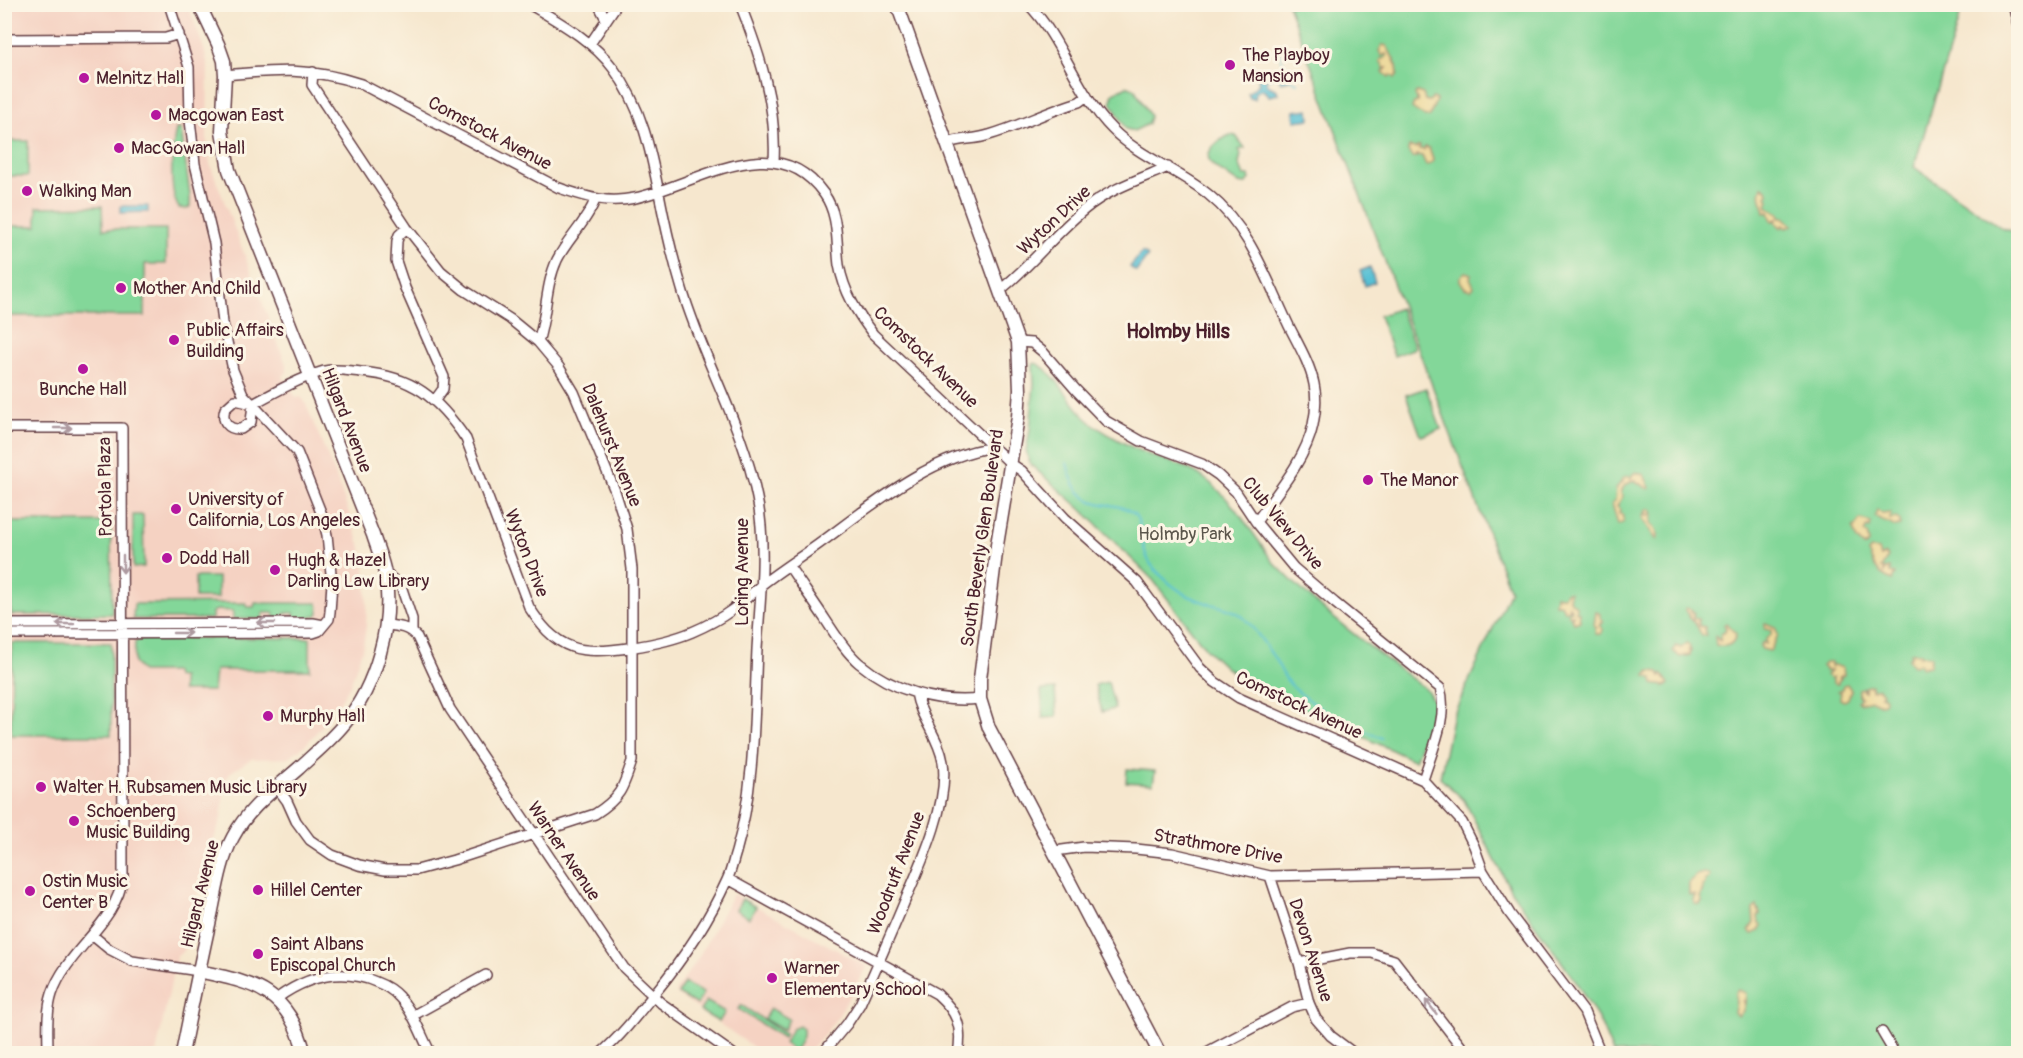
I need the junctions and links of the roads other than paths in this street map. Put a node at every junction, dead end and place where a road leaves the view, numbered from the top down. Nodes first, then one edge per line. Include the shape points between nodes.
1 (169, 4) edge
2 (199, 4) edge
3 (529, 4) edge
4 (598, 4) edge
5 (617, 4) edge
6 (740, 4) edge
7 (897, 4) edge
8 (1028, 4) edge
9 (2013, 4) edge
10 (606, 19) junction
11 (2019, 26) edge
12 (179, 34) junction
13 (4, 39) edge
14 (590, 45) junction
15 (313, 72) junction
16 (225, 75) junction
17 (1087, 96) junction
18 (947, 143) junction
19 (774, 161) junction
20 (1168, 167) junction
21 (658, 192) junction
22 (595, 200) junction
23 (407, 228) junction
24 (1000, 290) junction
25 (538, 342) junction
26 (1018, 342) junction
27 (311, 377) junction
28 (435, 400) junction
29 (253, 404) junction
30 (4, 428) edge
31 (994, 447) junction
32 (1010, 463) junction
33 (1256, 522) junction
34 (789, 566) junction
35 (385, 573) junction
36 (760, 586) junction
37 (386, 625) junction
38 (6, 629) edge
39 (123, 629) junction
40 (412, 631) junction
41 (633, 647) junction
42 (916, 693) junction
43 (980, 699) junction
44 (1422, 780) junction
45 (276, 786) junction
46 (533, 835) junction
47 (1055, 851) junction
48 (1483, 871) junction
49 (1270, 876) junction
50 (728, 879) junction
51 (92, 935) junction
52 (879, 962) junction
53 (1299, 963) junction
54 (199, 972) junction
55 (486, 975) dead end
56 (652, 996) junction
57 (276, 999) junction
58 (1309, 1003) junction
59 (412, 1016) junction
60 (1882, 1032) dead end
61 (48, 1053) edge
62 (182, 1053) edge
63 (305, 1053) edge
64 (431, 1053) edge
65 (600, 1053) edge
66 (733, 1053) edge
67 (822, 1053) edge
68 (958, 1053) edge
69 (1160, 1053) edge
70 (1203, 1053) edge
71 (1354, 1053) edge
72 (1467, 1053) edge
73 (1601, 1053) edge
74 (1895, 1053) edge

1 - 12 street
2 - 16 street, Hilgard Avenue via 218,44
3 - 14 street, Loring Avenue
4 - 10 street
5 - 10 street
6 - 19 street via 767,85
7 - 18 street, South Beverly Glen Boulevard
8 - 17 street
9 - 11 street
10 - 14 street
12 - 13 street via 166,38
12 - 29 street via 189,67 190,132 214,243 225,337 241,390
14 - 21 street, Loring Avenue via 612,66 630,93 645,131
15 - 16 street, Comstock Avenue
15 - 22 street, Comstock Avenue via 361,84 559,188
15 - 23 street, Dalehurst Avenue via 312,84
16 - 27 street, Hilgard Avenue via 222,131 229,171
17 - 18 street via 1001,132
17 - 20 street via 1126,142
18 - 24 street, South Beverly Glen Boulevard
19 - 21 street, Comstock Avenue via 736,165
19 - 31 street, Comstock Avenue via 813,180 826,195 837,233 843,280 858,314 873,334
20 - 24 street, Wyton Drive via 1099,198
20 - 33 street via 1218,202 1245,236 1314,384 1316,412 1308,442
21 - 22 street, Comstock Avenue
21 - 36 street, Loring Avenue via 683,293 749,463 761,527
22 - 25 street via 549,279
23 - 25 street, Dalehurst Avenue via 441,271
23 - 28 street via 399,235 396,261 444,377 443,389
24 - 26 street, South Beverly Glen Boulevard
25 - 41 street, Dalehurst Avenue via 574,392 627,529
26 - 32 street, South Beverly Glen Boulevard via 1020,390
26 - 33 street, Club View Drive via 1032,344 1043,352 1106,421 1218,475 1236,492
27 - 28 street, Wyton Drive via 333,370 375,373 396,378
27 - 29 street, Wyton Drive
27 - 35 street, Hilgard Avenue
28 - 41 street, Wyton Drive via 466,439 529,607 541,625 572,647 591,651
29 - 39 street via 297,452 322,515 332,583 329,619 313,633
30 -> 39 street, Portola Plaza via 122,428
31 - 32 street, Comstock Avenue
31 - 34 street, Wyton Drive via 974,451 913,478
32 - 43 street, South Beverly Glen Boulevard
32 - 44 street, Comstock Avenue via 1137,582 1200,668 1215,682 1239,698
33 - 44 street, Club View Drive via 1294,568 1440,688 1442,716
34 - 36 street, Wyton Drive
34 - 42 street via 858,662 893,685
35 - 37 street, Hilgard Avenue
35 - 40 street, Warner Avenue via 401,586
36 - 41 street, Wyton Drive via 733,610 693,632
36 - 50 street, Loring Avenue via 748,792 742,833
37 - 40 street
37 - 45 street, Hilgard Avenue via 376,664 359,704 324,745
38 - 39 street
39 - 51 street via 122,887 116,903
40 - 46 street, Warner Avenue via 450,709
41 - 46 street, Dalehurst Avenue via 632,761 624,786 613,803 595,814
42 - 43 street via 963,701
42 - 52 street, Woodruff Avenue via 943,760 942,795 922,862
43 - 47 street, South Beverly Glen Boulevard via 988,728
44 - 48 street, Comstock Avenue via 1462,822
45 - 46 street via 310,840 332,855 385,870 417,870
45 - 54 street, Hilgard Avenue via 246,816 232,837
46 - 56 street, Warner Avenue via 624,968
47 - 49 street, Strathmore Drive via 1084,847 1172,853
47 - 69 street, South Beverly Glen Boulevard
48 - 49 street, Strathmore Drive
48 - 73 street, Comstock Avenue via 1510,914 1584,1012
49 - 53 street, Devon Avenue
50 - 52 street
50 - 56 street, Loring Avenue via 687,950
51 - 54 street via 132,961
51 - 61 street via 52,992
52 - 67 street, Woodruff Avenue via 860,1004
52 - 68 street via 937,994 949,1005 959,1028
53 - 58 street, Devon Avenue
72 -> 53 street via 1394,960 1372,953 1350,953
54 - 57 street via 248,983
54 - 62 street, Hilgard Avenue
55 - 59 street
56 - 65 street, Loring Avenue
56 - 66 street, Warner Avenue
57 - 59 street via 313,978 348,974 384,985 399,996
57 - 63 street via 294,1023
58 - 70 street via 1292,1007
58 - 71 street, Devon Avenue via 1316,1019 1331,1036
59 - 64 street
60 - 74 street

